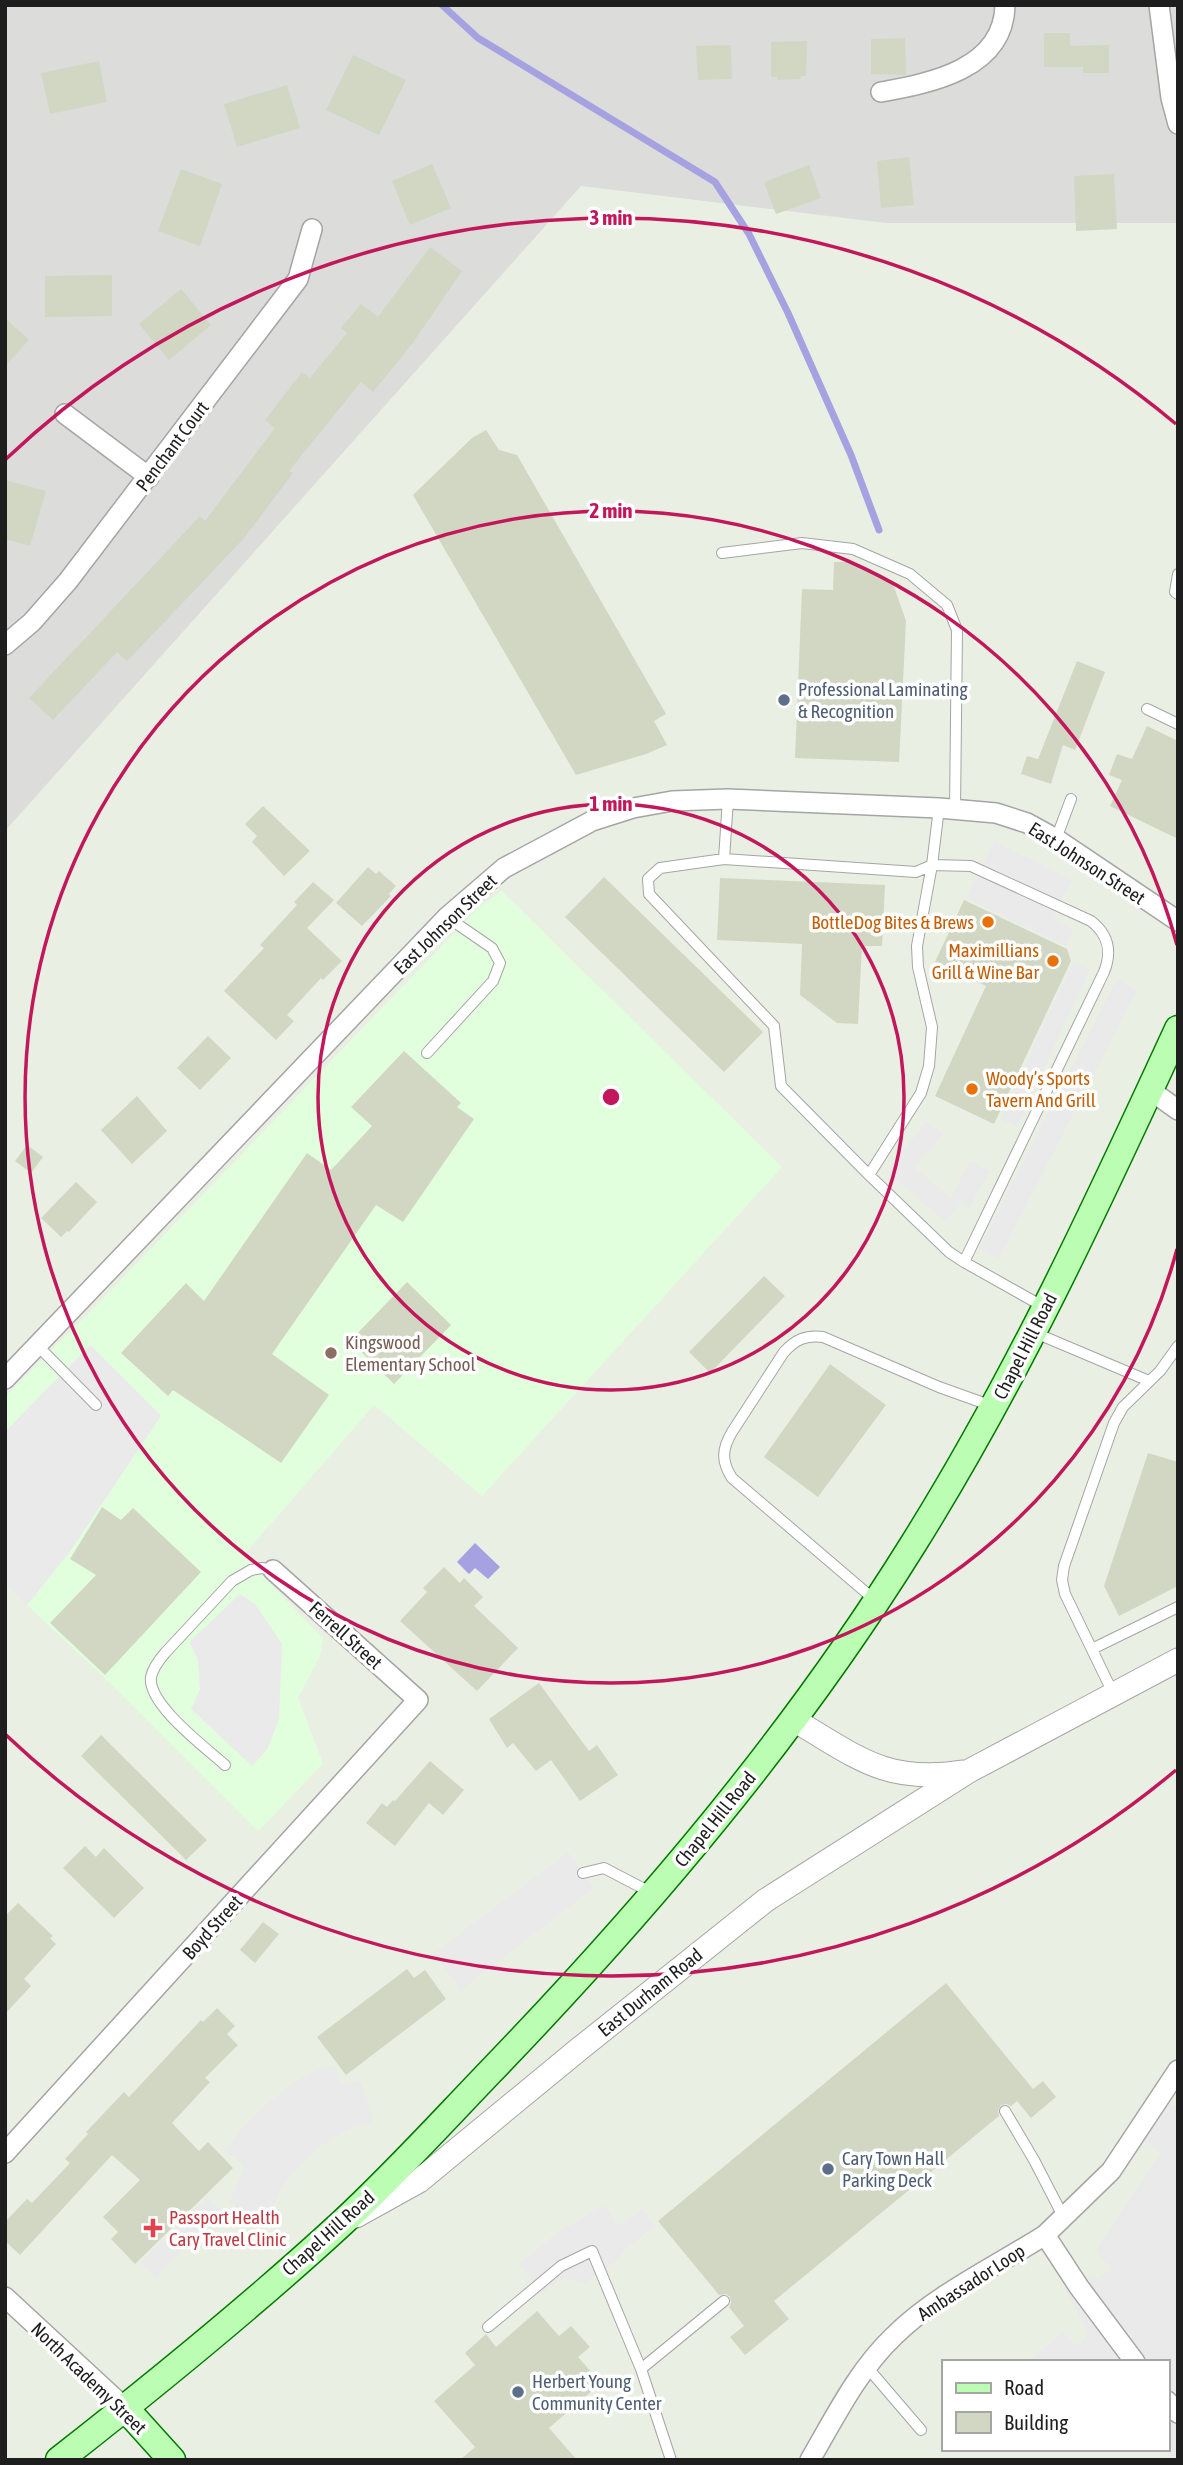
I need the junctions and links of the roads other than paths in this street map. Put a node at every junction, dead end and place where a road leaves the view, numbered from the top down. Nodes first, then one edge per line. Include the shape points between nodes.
1 (1005, 5) edge
2 (1160, 5) edge
3 (881, 92) dead end
4 (1178, 124) edge
5 (312, 229) dead end
6 (65, 414) dead end
7 (149, 477) junction
8 (722, 553) dead end
9 (1178, 574) edge
10 (1178, 594) edge
11 (5, 646) edge
12 (1147, 709) dead end
13 (1178, 724) edge
14 (728, 799) junction
15 (1071, 799) dead end
16 (947, 809) junction
17 (1056, 839) junction
18 (724, 859) junction
19 (932, 865) junction
20 (447, 917) junction
21 (1178, 922) edge
22 (1178, 1029) edge
23 (427, 1053) dead end
24 (1150, 1090) junction
25 (1178, 1111) edge
26 (869, 1175) junction
27 (964, 1262) junction
28 (1045, 1308) junction
29 (1033, 1332) junction
30 (38, 1346) junction
31 (1178, 1346) edge
32 (5, 1379) edge
33 (1149, 1381) junction
34 (96, 1405) dead end
35 (994, 1407) junction
36 (273, 1570) joint
37 (876, 1601) junction
38 (1178, 1607) edge
39 (1092, 1649) junction
40 (1178, 1660) edge
41 (1114, 1694) junction
42 (418, 1700) joint
43 (794, 1720) junction
44 (225, 1765) dead end
45 (969, 1772) junction
46 (583, 1873) dead end
47 (653, 1893) junction
48 (1178, 2070) edge
49 (1005, 2111) dead end
50 (5, 2153) edge
51 (1065, 2218) junction
52 (341, 2224) junction
53 (1045, 2235) junction
54 (5, 2297) edge
55 (724, 2301) dead end
56 (488, 2327) dead end
57 (1133, 2360) edge
58 (867, 2367) junction
59 (641, 2370) junction
60 (125, 2408) junction
61 (921, 2430) dead end
62 (59, 2460) edge
63 (172, 2460) edge
64 (671, 2460) edge
65 (810, 2460) edge

1 - 3 street via 1003,26 975,63 934,81
2 - 4 street
5 - 7 street, Penchant Court via 298,279
6 - 7 street
7 - 11 street, Penchant Court via 59,591
8 - 16 lane via 802,543 853,549 910,574 947,606 957,630
9 - 10 lane
12 - 13 lane
14 - 16 street, East Johnson Street
14 - 18 lane
14 - 20 street, East Johnson Street via 672,801 592,821 504,868
15 - 17 lane
16 - 17 street, East Johnson Street via 996,813
16 - 19 lane
17 - 21 street, East Johnson Street
18 - 19 lane via 916,872
18 - 26 lane via 660,868 648,879 649,894 774,1026 781,1086
19 - 26 lane via 917,946 932,1027 929,1066 921,1093
19 - 27 lane via 971,866 1091,921 1109,948 1104,972
20 - 23 lane via 492,948 500,963 493,981
20 - 30 street, East Johnson Street
22 - 24 main road, Chapel Hill Road
24 - 25 street
24 - 28 main road, Chapel Hill Road
26 - 27 lane
27 - 28 lane
28 - 29 main road, Chapel Hill Road
29 - 33 lane
29 - 35 main road, Chapel Hill Road
30 - 32 street, East Johnson Street
30 - 34 lane
31 - 33 lane
33 - 39 lane via 1114,1423 1062,1580
35 - 37 main road, Chapel Hill Road
35 - 37 lane via 812,1336 794,1342 784,1352 724,1445 725,1467 732,1478
36 - 42 street, Ferrell Street
36 - 44 lane via 262,1568 232,1581 157,1663 151,1678 163,1707
37 - 43 main road, Chapel Hill Road
38 - 39 lane
39 - 41 lane
40 - 41 street, East Durham Road
41 - 45 street, East Durham Road
42 - 50 street, Boyd Street
43 - 45 street, East Durham Road via 881,1768 923,1777
43 - 47 main road, Chapel Hill Road
45 - 52 street, East Durham Road via 766,1900 419,2181
46 - 47 lane via 604,1868
47 - 52 main road, Chapel Hill Road via 570,1989
48 - 51 street via 1111,2171
49 - 51 lane
51 - 53 street
52 - 60 main road, Chapel Hill Road
53 - 57 street, Ambassador Loop
53 - 58 street, Ambassador Loop via 918,2314
54 - 60 street, North Academy Street
55 - 59 lane
56 - 59 lane via 561,2266 592,2251
58 - 61 lane
58 - 65 street, Ambassador Loop
59 - 64 lane
60 - 62 main road, Chapel Hill Road
60 - 63 main road, North Academy Street

